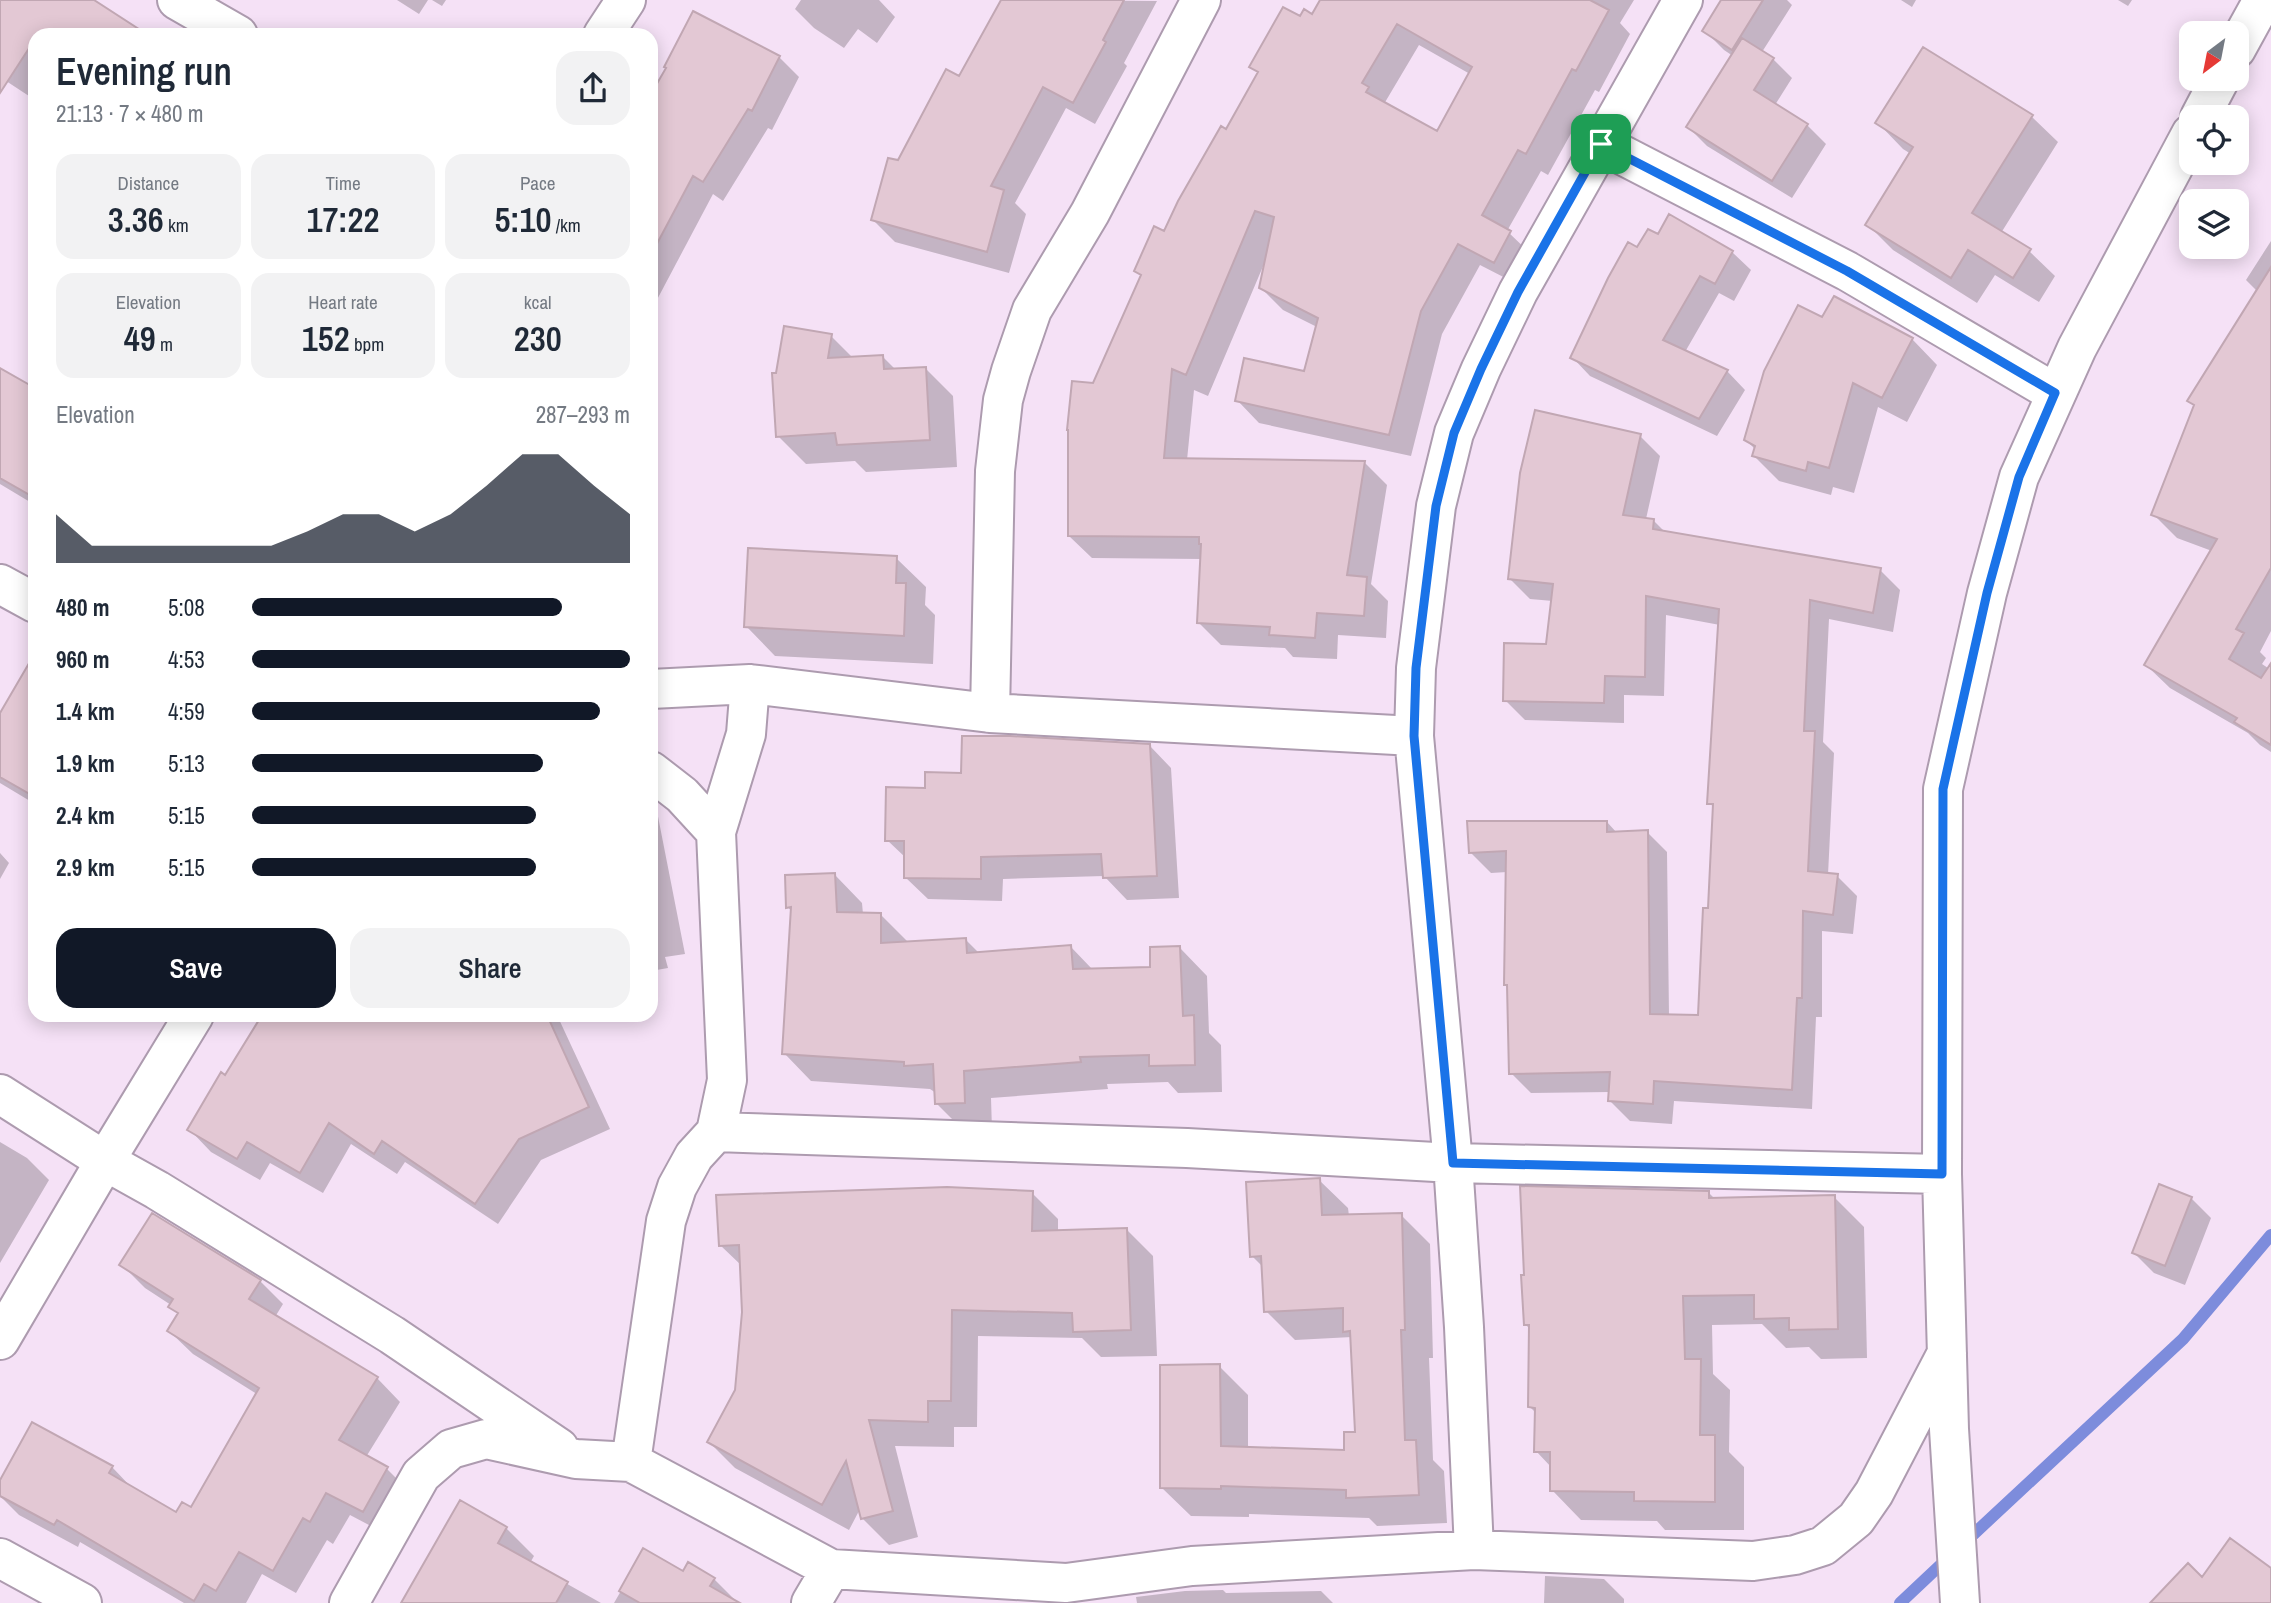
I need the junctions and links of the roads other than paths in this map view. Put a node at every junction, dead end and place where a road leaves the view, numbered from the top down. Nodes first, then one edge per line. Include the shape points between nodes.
1 (177, 0) edge
2 (626, 0) edge
3 (1201, 0) edge
4 (1683, 0) edge
5 (2265, 3) edge
6 (226, 28) edge
7 (608, 28) edge
8 (2249, 28) edge
9 (1601, 144) junction
10 (2179, 157) edge
11 (2055, 393) junction
12 (0, 584) edge
13 (28, 599) edge
14 (750, 684) junction
15 (658, 689) edge
16 (990, 713) junction
17 (1414, 736) junction
18 (658, 776) edge
19 (716, 832) junction
20 (190, 1022) edge
21 (0, 1094) edge
22 (716, 1132) junction
23 (105, 1160) junction
24 (1453, 1163) junction
25 (1942, 1174) junction
26 (0, 1340) edge
27 (1947, 1353) junction
28 (576, 1459) junction
29 (631, 1462) junction
30 (1474, 1550) junction
31 (0, 1558) edge
32 (831, 1569) junction
33 (1066, 1593) edge
34 (1959, 1597) edge
35 (82, 1603) edge
36 (349, 1603) edge
37 (811, 1603) edge

1 - 6 street
2 - 7 street
3 - 16 street via 1090,213 1032,310 1011,371 1001,411 995,471
4 - 9 street
5 - 8 street
9 - 11 street via 1847,271
9 - 17 street via 1518,292 1454,433 1436,506 1416,668
10 - 11 street
11 - 25 street via 2019,477 1987,593 1943,789
12 - 13 street
14 - 15 street
14 - 16 street
14 - 19 street via 746,734
16 - 17 street
17 - 24 street
18 - 19 street
19 - 22 street via 727,1080
20 - 23 street
21 - 23 street
22 - 24 street via 1187,1148
22 - 29 street via 694,1156 666,1221
23 - 26 street
23 - 28 street via 392,1335
24 - 25 street
24 - 30 street
25 - 27 street
27 - 30 street via 1867,1504 1847,1528 1823,1546 1753,1561
27 - 34 street
28 - 29 street
28 - 36 street via 486,1439 451,1449 421,1475
29 - 32 street
30 - 33 street via 1192,1566
31 - 35 street
32 - 33 street
32 - 37 street

